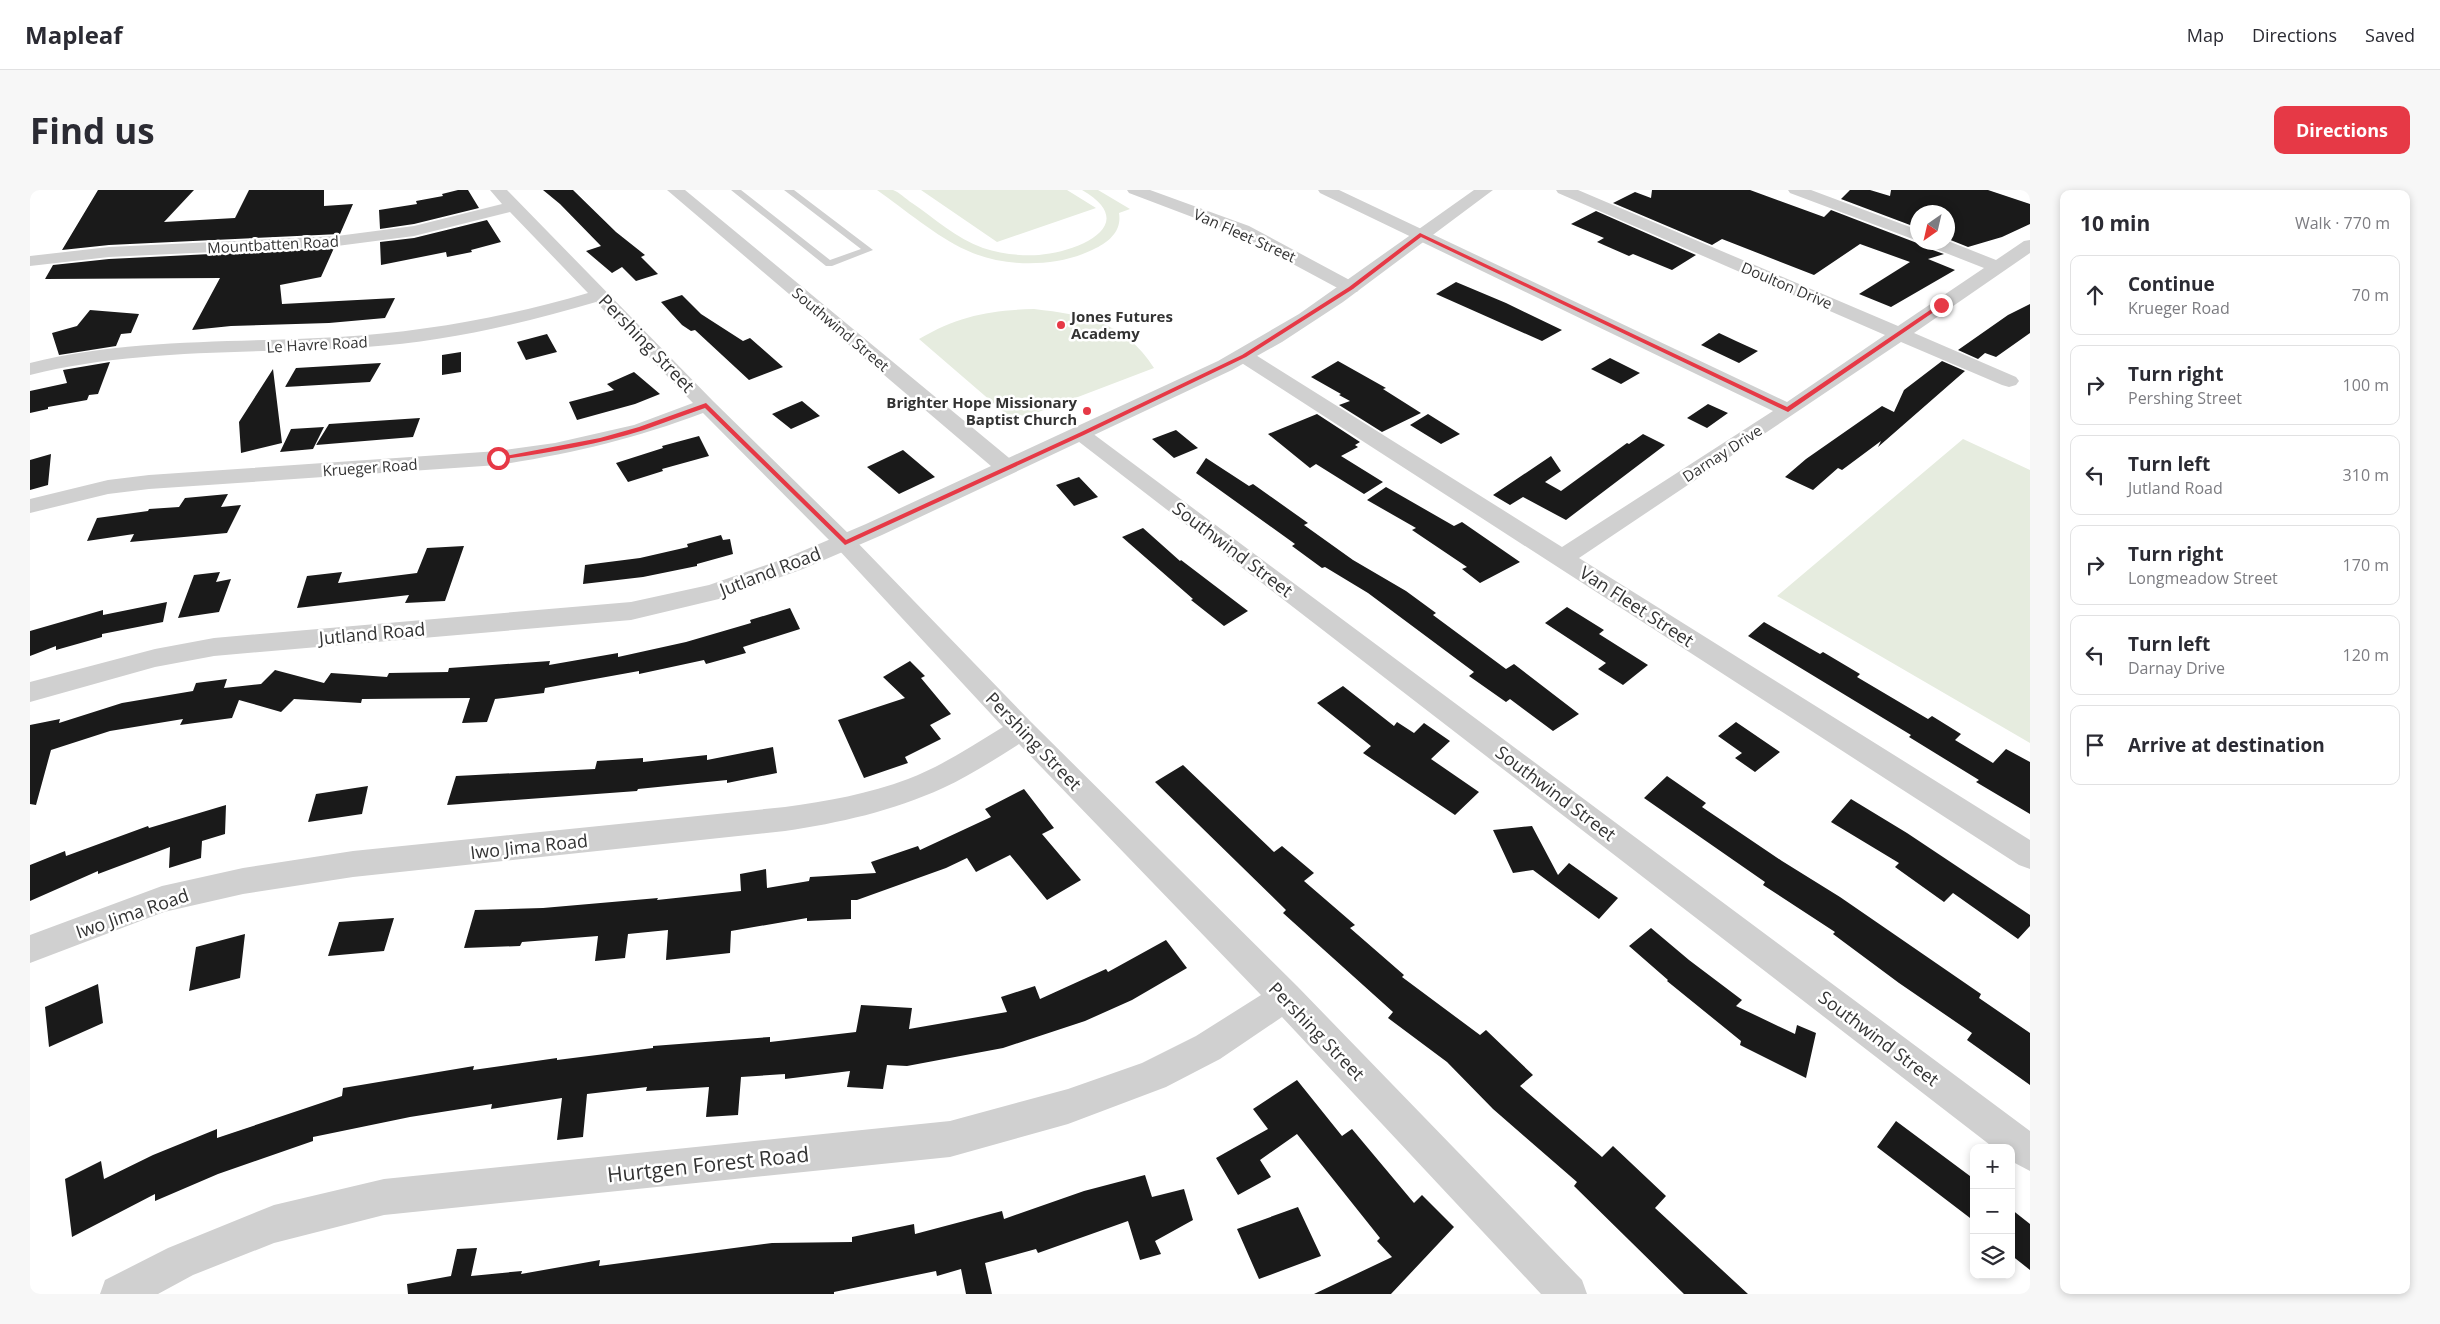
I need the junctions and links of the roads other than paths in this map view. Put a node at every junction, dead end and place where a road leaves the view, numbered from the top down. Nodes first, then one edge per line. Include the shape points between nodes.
1 (498, 190) edge
2 (675, 190) edge
3 (735, 190) edge
4 (788, 190) edge
5 (1134, 190) edge
6 (1326, 190) edge
7 (1485, 190) edge
8 (1564, 190) edge
9 (1796, 190) edge
10 (514, 206) junction
11 (1910, 233) edge
12 (1420, 234) junction
13 (2030, 245) edge
14 (1954, 250) edge
15 (30, 261) edge
16 (1998, 267) junction
17 (1351, 288) junction
18 (601, 295) junction
19 (1900, 334) junction
20 (1244, 356) junction
21 (30, 369) edge
22 (2009, 381) dead end
23 (706, 405) junction
24 (1788, 410) junction
25 (1081, 434) junction
26 (1006, 467) junction
27 (30, 506) edge
28 (845, 543) junction
29 (1562, 558) junction
30 (30, 692) edge
31 (1022, 729) junction
32 (2030, 856) edge
33 (30, 949) edge
34 (1285, 997) junction
35 (2030, 1153) edge
36 (119, 1294) edge
37 (1568, 1294) edge

1 - 10 street, Pershing Street
2 - 26 street, Southwind Street
3 - 4 lane via 829,264 868,250
5 - 17 street, Van Fleet Street via 1243,230
6 - 12 street
7 - 12 street, Jutland Road
8 - 19 street, Doulton Drive
9 - 11 street
10 - 15 street, Mountbatten Road via 414,231 337,241 109,252
10 - 18 street, Pershing Street
12 - 17 street, Jutland Road
12 - 24 street
13 - 16 street, Darnay Drive
14 - 16 street
16 - 19 street, Darnay Drive
17 - 20 street, Jutland Road
18 - 21 street, Le Havre Road via 484,327 414,337 152,352 79,359
18 - 23 street, Pershing Street
19 - 22 street, Doulton Drive
19 - 24 street, Darnay Drive
20 - 25 street, Jutland Road
20 - 29 street, Van Fleet Street
23 - 27 street, Krueger Road via 641,429 554,450 445,462 150,482
23 - 28 street, Pershing Street
24 - 29 street, Darnay Drive
25 - 26 street, Jutland Road
25 - 35 street, Southwind Street
26 - 28 street, Jutland Road
28 - 30 street, Jutland Road via 715,592 669,605 214,647 155,658
28 - 31 street, Pershing Street
29 - 32 street, Van Fleet Street
31 - 33 street, Iwo Jima Road via 949,772 905,792 842,810 775,820 353,864 243,881 162,899
31 - 34 street, Pershing Street
34 - 36 street, Hurtgen Forest Road via 1183,1062 1123,1089 950,1139 384,1197 274,1224 181,1261
34 - 37 street, Pershing Street

